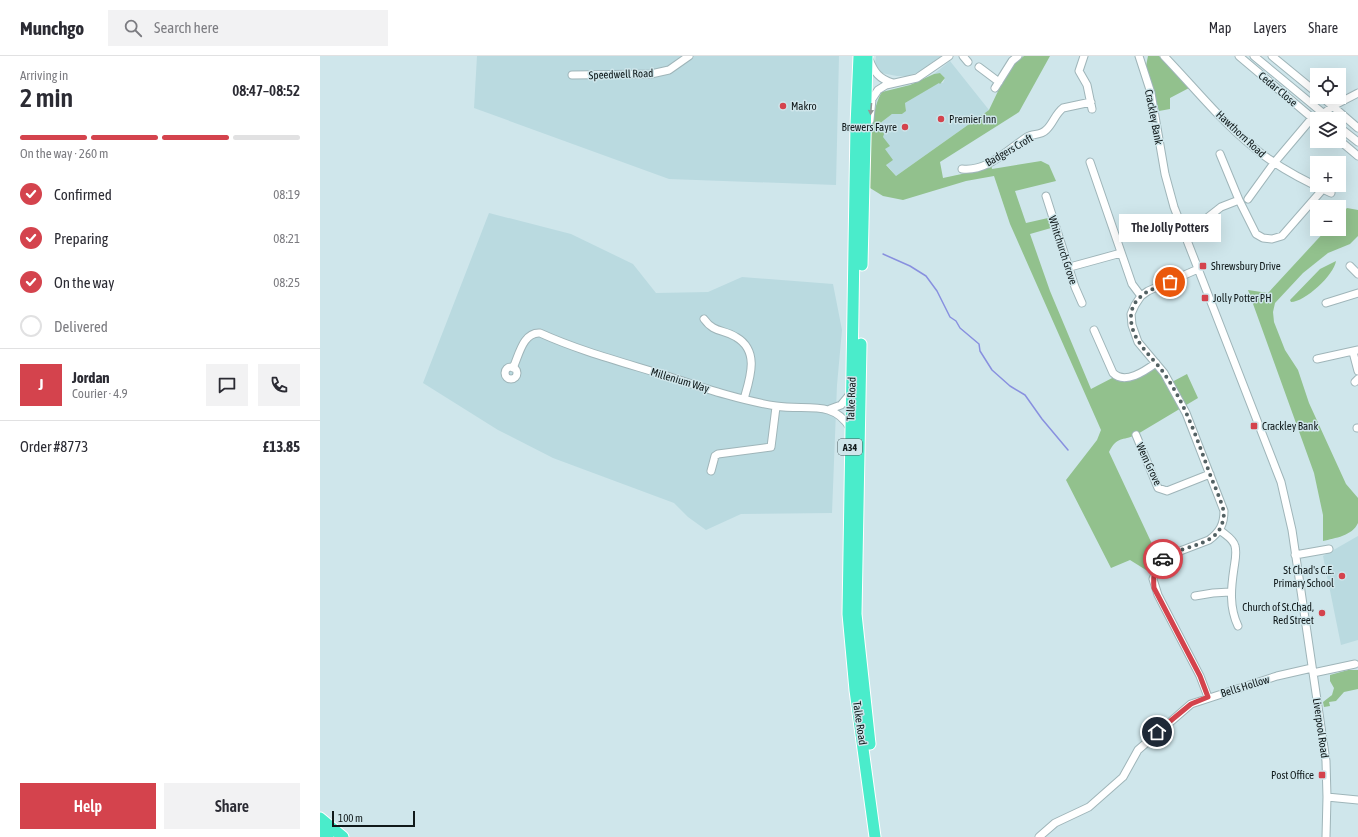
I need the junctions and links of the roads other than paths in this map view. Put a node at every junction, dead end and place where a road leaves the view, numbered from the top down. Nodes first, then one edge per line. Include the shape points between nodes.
1 (689, 56) edge
2 (859, 56) edge
3 (867, 56) edge
4 (949, 56) edge
5 (963, 56) edge
6 (1018, 56) edge
7 (1084, 56) edge
8 (1139, 56) edge
9 (1164, 56) edge
10 (1241, 56) edge
11 (1254, 56) edge
12 (1272, 56) edge
13 (968, 62) dead end
14 (979, 67) dead end
15 (572, 75) dead end
16 (895, 83) junction
17 (1310, 87) edge
18 (1358, 93) edge
19 (1331, 104) edge
20 (1333, 106) junction
21 (1321, 112) edge
22 (1326, 112) edge
23 (1310, 116) edge
24 (1310, 125) edge
25 (1358, 128) edge
26 (1346, 133) edge
27 (1358, 142) edge
28 (1346, 146) edge
29 (1220, 154) dead end
30 (1358, 156) edge
31 (1090, 162) dead end
32 (1274, 163) junction
33 (962, 169) dead end
34 (1310, 183) edge
35 (1321, 192) edge
36 (1249, 195) dead end
37 (862, 196) junction
38 (1046, 196) dead end
39 (1239, 200) junction
40 (1183, 233) junction
41 (1121, 253) junction
42 (1350, 266) dead end
43 (1070, 267) junction
44 (1198, 270) junction
45 (1358, 274) edge
46 (1358, 293) edge
47 (1330, 294) dead end
48 (1141, 296) junction
49 (1082, 303) dead end
50 (704, 319) dead end
51 (1094, 330) dead end
52 (1355, 351) edge
53 (1319, 357) dead end
54 (1156, 363) junction
55 (513, 368) dead end
56 (1358, 371) edge
57 (851, 393) junction
58 (744, 399) junction
59 (776, 406) junction
60 (830, 409) junction
61 (850, 428) junction
62 (1136, 435) dead end
63 (710, 471) dead end
64 (1210, 474) junction
65 (1220, 530) junction
66 (1329, 549) dead end
67 (1295, 555) junction
68 (1230, 592) junction
69 (1195, 596) dead end
70 (1235, 625) dead end
71 (1352, 666) dead end
72 (1312, 670) junction
73 (1315, 683) joint
74 (1208, 697) junction
75 (1327, 797) junction
76 (1358, 800) edge
77 (320, 818) edge
78 (320, 830) edge
79 (328, 837) edge
80 (343, 837) edge
81 (875, 837) edge
82 (883, 837) edge
83 (1039, 837) edge
84 (1326, 837) edge

1 - 15 street, Speedwell Road via 669,70 651,74
2 - 57 highway, Talke Road / A34
3 - 16 street via 877,75 884,81
3 - 37 highway, Talke Road / A34
4 - 16 street via 917,78
5 - 13 street
6 - 14 street via 997,85
7 - 33 street, Badgers Croft via 1079,72 1087,85 1091,105 1063,108 1048,129 1042,134 1027,137 1020,148 971,170
8 - 40 street, Crackley Bank via 1151,93 1165,174
9 - 32 street, Hawthorn Road via 1238,134
10 - 23 street, Cedar Close
11 - 21 street
12 - 17 street
16 -> 37 street via 878,90 872,99
18 - 20 street
19 - 20 street
20 - 22 street
20 - 25 street
24 - 32 street
26 - 27 street
28 - 30 street
29 - 39 street
31 - 41 street
32 - 34 street, Hawthorn Road
32 - 36 street
35 - 39 street via 1282,236 1272,240 1256,234
37 - 82 highway, Talke Road / A34 via 856,614
38 - 43 street, Whitchurch Grove
39 - 40 street via 1221,207
40 - 44 street, Crackley Bank
41 - 43 street
41 - 48 street via 1132,284
42 - 45 street
43 - 49 street, Whitchurch Grove
44 - 48 street
44 - 67 street, Crackley Bank via 1281,482 1290,517
46 - 47 street via 1329,302
48 - 54 street via 1131,314 1132,325 1138,342
50 - 58 street via 710,327 736,337 748,349 753,362
51 - 54 street via 1116,376 1128,378
52 - 53 street
52 - 56 street
54 - 64 street via 1186,413
55 - 58 street, Millenium Way via 528,336 534,332 584,351
57 - 60 street via 841,405
57 - 61 highway, Talke Road / A34
58 - 59 street, Millenium Way
59 - 60 street, Millenium Way
59 - 63 street via 771,447 718,454
60 - 61 street via 843,417
61 - 81 highway, Talke Road / A34 via 848,614 855,690
62 - 64 street, Wem Grove via 1160,490 1167,491
64 - 65 street via 1224,512
65 - 68 street via 1231,538 1235,546
65 - 74 street via 1209,540 1160,561 1153,578 1158,595 1200,676
66 - 67 street
67 - 72 street, Crackley Bank
68 - 69 street
68 - 70 street
71 - 72 street, Bells Hollow
72 - 73 street, Crackley Bank
72 - 74 street, Bells Hollow via 1277,676
73 - 75 street, Liverpool Road via 1326,761
74 - 83 street, Bells Hollow via 1191,704 1138,750 1123,777 1089,807 1054,823
75 - 76 street
75 - 84 street
77 - 80 highway
78 - 79 highway

